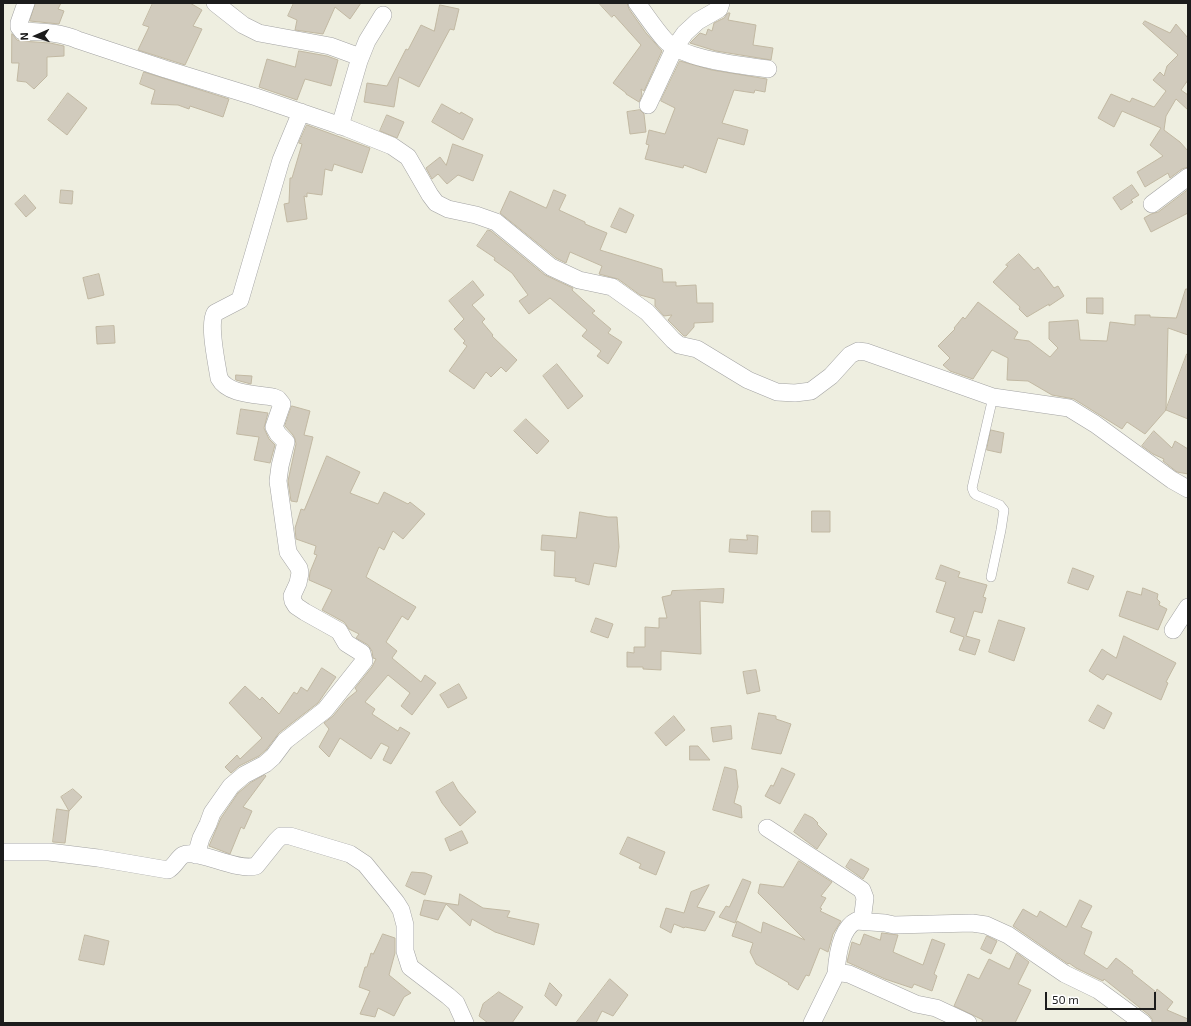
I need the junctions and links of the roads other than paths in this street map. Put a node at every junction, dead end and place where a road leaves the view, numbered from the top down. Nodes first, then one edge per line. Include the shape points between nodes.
1 (26, 3) edge
2 (215, 3) edge
3 (637, 3) edge
4 (721, 3) edge
5 (383, 14) dead end
6 (675, 47) junction
7 (360, 57) junction
8 (768, 69) dead end
9 (648, 105) dead end
10 (301, 112) junction
11 (340, 126) junction
12 (1188, 177) edge
13 (1152, 204) dead end
14 (993, 397) junction
15 (1188, 489) edge
16 (991, 577) dead end
17 (1188, 607) edge
18 (1173, 630) dead end
19 (767, 828) dead end
20 (3, 852) edge
21 (196, 855) junction
22 (862, 921) junction
23 (836, 974) junction
24 (465, 1023) edge
25 (812, 1023) edge
26 (968, 1023) edge
27 (1143, 1023) edge

1 - 10 street via 18,23 22,30 67,35
2 - 7 street via 243,25 259,32 330,46
3 - 6 street via 666,40
4 - 6 street via 719,9 698,21 685,33
5 - 7 street
6 - 8 street via 705,58
6 - 9 street
7 - 11 street
10 - 11 street
10 - 21 street via 281,160 240,300 215,313 212,328 222,385 234,391 273,397 282,404 274,427 286,442 278,481 288,552 300,573 292,596 293,601 296,606 339,632 346,643 362,654 364,661 325,710 286,741 265,764 244,775 231,786 212,813
11 - 14 street via 392,146 408,157 436,203 448,209 496,222 550,267 579,280 612,287 647,312 679,345 697,349 748,380 777,392 811,391 831,376 850,355 858,351
12 - 13 street
14 - 15 street via 1069,408
14 - 16 lane via 972,488 976,495 1000,505 1004,510
17 - 18 street
19 - 22 street via 862,890 865,898
20 - 21 street via 50,852 168,870 184,855
21 - 24 street via 252,867 256,866 281,836 290,836 343,851 355,857 364,864 401,910 405,925 405,951 410,967 456,1003
22 - 23 street via 852,922 840,943
22 - 27 street via 894,925 986,925 1008,935 1065,974 1098,990
23 - 25 street
23 - 26 street via 849,974 916,1004 936,1008

